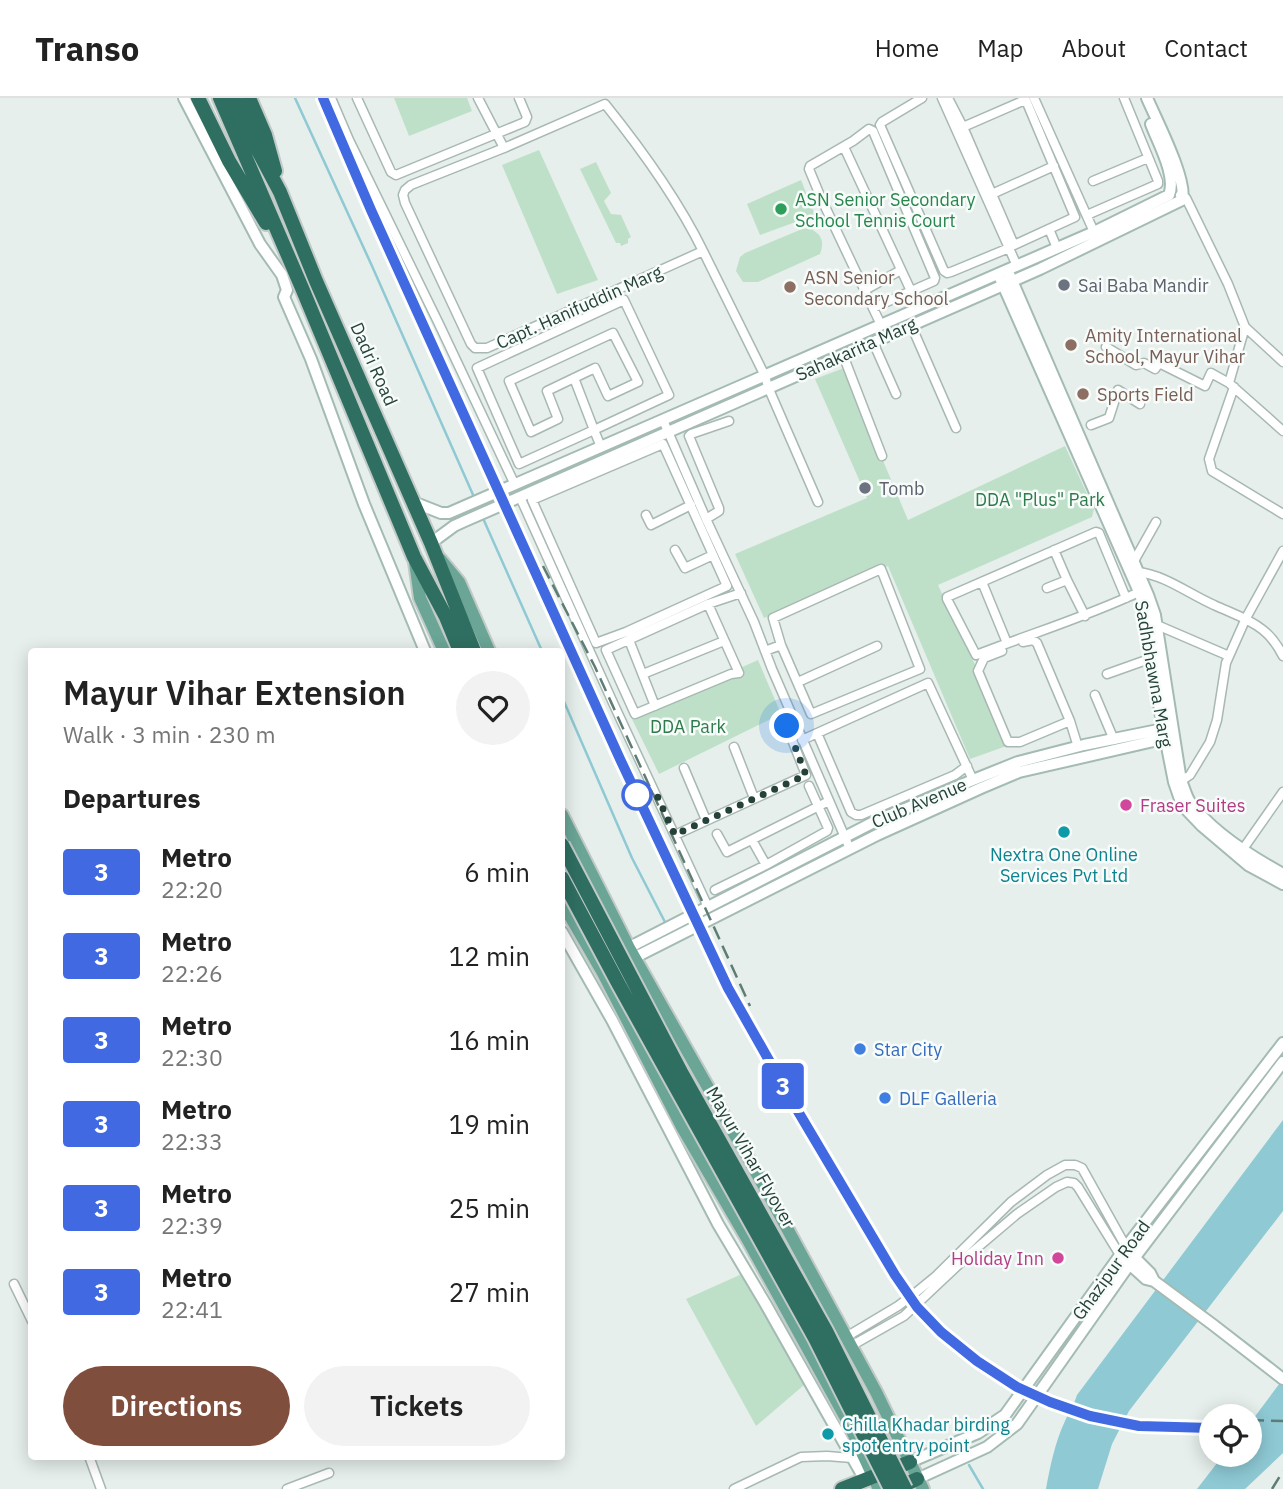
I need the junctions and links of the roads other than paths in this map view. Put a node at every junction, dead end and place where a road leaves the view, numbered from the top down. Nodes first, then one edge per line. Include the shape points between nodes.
1 (184, 98) edge
2 (198, 98) edge
3 (220, 98) edge
4 (234, 98) edge
5 (249, 98) edge
6 (331, 98) edge
7 (358, 98) edge
8 (478, 98) edge
9 (519, 98) edge
10 (922, 98) edge
11 (942, 98) edge
12 (948, 98) edge
13 (1124, 98) edge
14 (1141, 98) edge
15 (1147, 98) edge
16 (1028, 99) edge
17 (963, 127) junction
18 (497, 135) junction
19 (844, 147) junction
20 (504, 148) junction
21 (1148, 158) junction
22 (1054, 166) junction
23 (1093, 181) dead end
24 (1171, 191) junction
25 (281, 192) junction
26 (1183, 192) junction
27 (992, 194) junction
28 (1087, 215) junction
29 (1049, 229) junction
30 (1094, 232) junction
31 (1009, 248) junction
32 (1058, 248) junction
33 (703, 251) junction
34 (294, 269) junction
35 (901, 270) junction
36 (1008, 275) junction
37 (864, 290) junction
38 (911, 291) junction
39 (873, 308) junction
40 (881, 325) junction
41 (911, 325) junction
42 (1245, 327) junction
43 (873, 342) junction
44 (1106, 346) dead end
45 (843, 355) junction
46 (1283, 362) edge
47 (574, 378) junction
48 (766, 382) junction
49 (1231, 385) junction
50 (896, 394) dead end
51 (1140, 404) dead end
52 (663, 420) junction
53 (729, 421) dead end
54 (1091, 425) dead end
55 (956, 428) dead end
56 (594, 430) junction
57 (1283, 431) edge
58 (668, 438) junction
59 (601, 447) junction
60 (882, 456) dead end
61 (515, 485) junction
62 (520, 497) junction
63 (413, 502) junction
64 (818, 502) dead end
65 (691, 505) junction
66 (1283, 513) edge
67 (646, 514) dead end
68 (706, 519) junction
69 (1156, 522) dead end
70 (432, 547) junction
71 (675, 550) dead end
72 (1055, 550) junction
73 (1283, 551) edge
74 (713, 555) junction
75 (414, 557) junction
76 (1136, 566) junction
77 (734, 576) junction
78 (725, 580) junction
79 (1067, 580) junction
80 (982, 582) junction
81 (1047, 587) dead end
82 (1139, 592) junction
83 (741, 593) junction
84 (1126, 598) junction
85 (708, 604) junction
86 (1085, 616) junction
87 (1246, 618) junction
88 (1157, 625) junction
89 (629, 640) junction
90 (724, 641) junction
91 (1007, 643) junction
92 (781, 645) junction
93 (877, 646) dead end
94 (424, 648) edge
95 (442, 648) edge
96 (459, 648) edge
97 (473, 648) edge
98 (488, 648) edge
99 (765, 651) junction
100 (1229, 656) junction
101 (1283, 656) edge
102 (1152, 658) junction
103 (643, 674) junction
104 (1107, 674) dead end
105 (797, 682) junction
106 (1095, 695) dead end
107 (655, 706) junction
108 (1070, 721) junction
109 (795, 723) junction
110 (1169, 732) junction
111 (817, 733) junction
112 (802, 740) junction
113 (1114, 740) junction
114 (734, 747) dead end
115 (1078, 747) junction
116 (967, 766) junction
117 (684, 768) dead end
118 (972, 780) junction
119 (1181, 781) junction
120 (809, 786) dead end
121 (1283, 792) edge
122 (754, 798) junction
123 (829, 801) junction
124 (818, 806) junction
125 (706, 820) junction
126 (565, 821) edge
127 (717, 834) dead end
128 (675, 835) junction
129 (845, 837) junction
130 (752, 840) junction
131 (850, 849) junction
132 (1243, 849) junction
133 (565, 851) edge
134 (766, 865) junction
135 (591, 872) junction
136 (1283, 874) edge
137 (565, 884) edge
138 (1283, 884) edge
139 (715, 890) dead end
140 (565, 895) edge
141 (565, 907) edge
142 (708, 907) junction
143 (684, 925) junction
144 (565, 937) edge
145 (631, 952) junction
146 (601, 969) junction
147 (1283, 1043) edge
148 (1283, 1062) edge
149 (676, 1129) junction
150 (1075, 1165) junction
151 (1074, 1183) junction
152 (1123, 1251) junction
153 (1134, 1264) junction
154 (14, 1284) dead end
155 (28, 1313) edge
156 (848, 1341) junction
157 (1279, 1376) edge
158 (852, 1458) junction
159 (90, 1460) edge
160 (910, 1462) junction
161 (329, 1473) dead end
162 (872, 1482) edge
163 (920, 1484) edge
164 (101, 1489) edge
165 (287, 1489) edge
166 (734, 1489) edge
167 (842, 1489) edge
168 (893, 1489) edge
169 (905, 1489) edge

1 - 94 street via 260,244 282,275 287,290 284,297
2 - 34 highway via 229,161
3 - 34 highway
4 - 25 highway
5 - 25 highway
6 - 61 street
7 - 18 street via 396,176
8 - 18 street
9 - 18 street via 527,120
10 - 31 street via 880,125 944,271
11 - 31 street
12 - 17 street
13 - 21 street
14 - 24 street via 1172,178
15 - 26 street
16 - 17 street
16 - 22 street
16 - 28 street
17 - 27 street
18 - 20 street
19 - 35 street
19 - 37 street via 810,166 809,171
19 - 38 street via 867,130 873,131 935,278
20 - 33 street, Capt. Hanifuddin Marg via 605,104 645,156
20 - 33 street, Capt. Hanifuddin Marg via 411,185 403,195 475,348 487,348
21 - 23 street
21 - 28 street via 1158,184
22 - 27 street
22 - 29 street via 1075,217
24 - 26 street
24 - 30 street, Sahakarita Marg
25 - 63 highway, Dadri Road
26 - 36 street, Sahakarita Marg via 1182,200
26 - 42 street
27 - 29 street via 1014,245
28 - 30 street
29 - 32 street
30 - 32 street, Sahakarita Marg
31 - 36 street
32 - 36 street, Sahakarita Marg
33 - 48 street, Capt. Hanifuddin Marg
34 - 75 highway, Dadri Road
35 - 37 street
35 - 38 street
36 - 40 street, Sahakarita Marg
36 - 41 street, Sahakarita Marg
36 - 76 street, Sadhbhawna Marg
36 - 82 street, Sadhbhawna Marg
37 - 39 street
38 - 39 street
39 - 40 street
40 - 48 street, Sahakarita Marg
41 - 43 street, Sahakarita Marg
41 - 55 street
42 - 46 street
42 - 49 street
43 - 45 street, Sahakarita Marg
43 - 50 street
44 - 49 street via 1136,365 1144,363 1155,369 1159,363 1205,386 1212,373
45 - 48 street, Sahakarita Marg
45 - 60 street
47 - 47 street via 547,391 558,419 531,432 509,381 521,375 613,333 638,382 608,396 595,368
47 - 56 street
48 - 52 street, Sahakarita Marg
48 - 58 street, Sahakarita Marg
48 - 64 street, Capt. Hanifuddin Marg
49 - 57 street
49 - 66 street via 1209,459 1212,471
51 - 54 street via 1118,390 1109,418
52 - 58 street
52 - 59 street, Sahakarita Marg
53 - 68 street via 689,436 719,508
56 - 56 street via 519,464 477,368 624,300 669,395
56 - 59 street
58 - 62 street, Sahakarita Marg
58 - 65 street
58 - 68 street
58 - 78 street via 532,500 596,643 715,592 727,586
59 - 61 street, Sahakarita Marg
61 - 63 street, Sahakarita Marg via 449,513
62 - 70 street, Sahakarita Marg via 454,526
62 - 128 street
63 - 70 highway, Dadri Road
65 - 67 street via 651,525
65 - 74 street
68 - 77 street
69 - 76 street
70 - 97 highway
70 - 98 main road via 459,582
71 - 74 street via 685,568
72 - 79 street
72 - 80 street
72 - 84 street via 1098,533
73 - 87 street
74 - 78 street
75 - 95 main road via 421,598
75 - 96 highway
76 - 87 street
76 - 88 street, Sadhbhawna Marg
77 - 78 street
77 - 83 street
79 - 81 street
79 - 86 street
80 - 91 street
80 - 91 street via 947,599 976,655
82 - 84 street
82 - 102 street, Sadhbhawna Marg
83 - 85 street
83 - 99 street
84 - 86 street
85 - 89 street
85 - 90 street
86 - 91 street
87 - 100 street
87 - 101 street via 1278,645
88 - 100 street
88 - 110 street, Sadhbhawna Marg
89 - 103 street
89 - 107 street via 606,650 635,713
90 - 103 street
90 - 107 street via 739,673
92 - 99 street
92 - 105 street
92 - 105 street via 773,618 881,569 920,669 811,714
93 - 105 street
99 - 109 street
100 - 119 street via 1210,741
102 - 104 street
102 - 110 street, Sadhbhawna Marg
103 - 107 street
106 - 113 street
108 - 108 street via 1020,742 1008,742 979,676 981,662 1028,640 1037,643
108 - 115 street
109 - 112 street
109 - 122 street via 787,727 806,775
110 - 113 street, Club Avenue
110 - 119 street, Sadhbhawna Marg
110 - 131 street, Club Avenue via 1019,772
110 - 138 street, Sadhbhawna Marg via 1174,782 1182,805 1248,865
111 - 112 street
111 - 116 street via 928,683
111 - 116 street via 850,811 856,815
112 - 123 street
113 - 115 street, Club Avenue
114 - 122 street
115 - 118 street, Club Avenue via 1018,762
116 - 118 street
117 - 125 street
118 - 129 street, Club Avenue
119 - 132 street, Sadhbhawna Marg via 1188,800
120 - 124 street
121 - 132 street
122 - 125 street
123 - 124 street
123 - 129 street
124 - 130 street
124 - 134 street via 827,831
125 - 128 street
126 - 135 main road
127 - 130 street via 727,852
128 - 142 street
129 - 131 street
129 - 142 street, Club Avenue
130 - 134 street
131 - 143 street, Club Avenue
132 - 136 street, Sadhbhawna Marg
133 - 169 highway, Mayur Vihar Flyover, bridge via 682,1074 827,1331
134 - 139 street
135 - 140 main road via 590,885 583,894
135 - 145 main road
137 - 168 highway, Mayur Vihar Flyover, bridge
141 - 146 main road
142 - 143 street, Club Avenue
143 - 145 street
144 - 149 street
145 - 146 street
145 - 156 main road
146 - 149 main road
147 - 152 street, Ghazipur Road
148 - 153 street, Ghazipur Road
149 - 158 street via 718,1224
149 - 162 main road via 749,1242 847,1420
150 - 151 street
150 - 152 street via 1082,1168
150 - 156 street via 1062,1166 1020,1195 915,1294
151 - 152 street
151 - 156 street via 1056,1186 1017,1214 904,1316
152 - 153 street
152 - 160 street, Ghazipur Road via 1005,1415 978,1433
153 - 157 street
153 - 163 street, Ghazipur Road via 1017,1424 987,1447
154 - 155 street
156 - 160 main road
158 - 162 street
158 - 166 street via 801,1457
159 - 164 street
160 - 162 highway
160 - 163 main road
161 - 165 street
162 - 167 highway
163 - 168 highway

